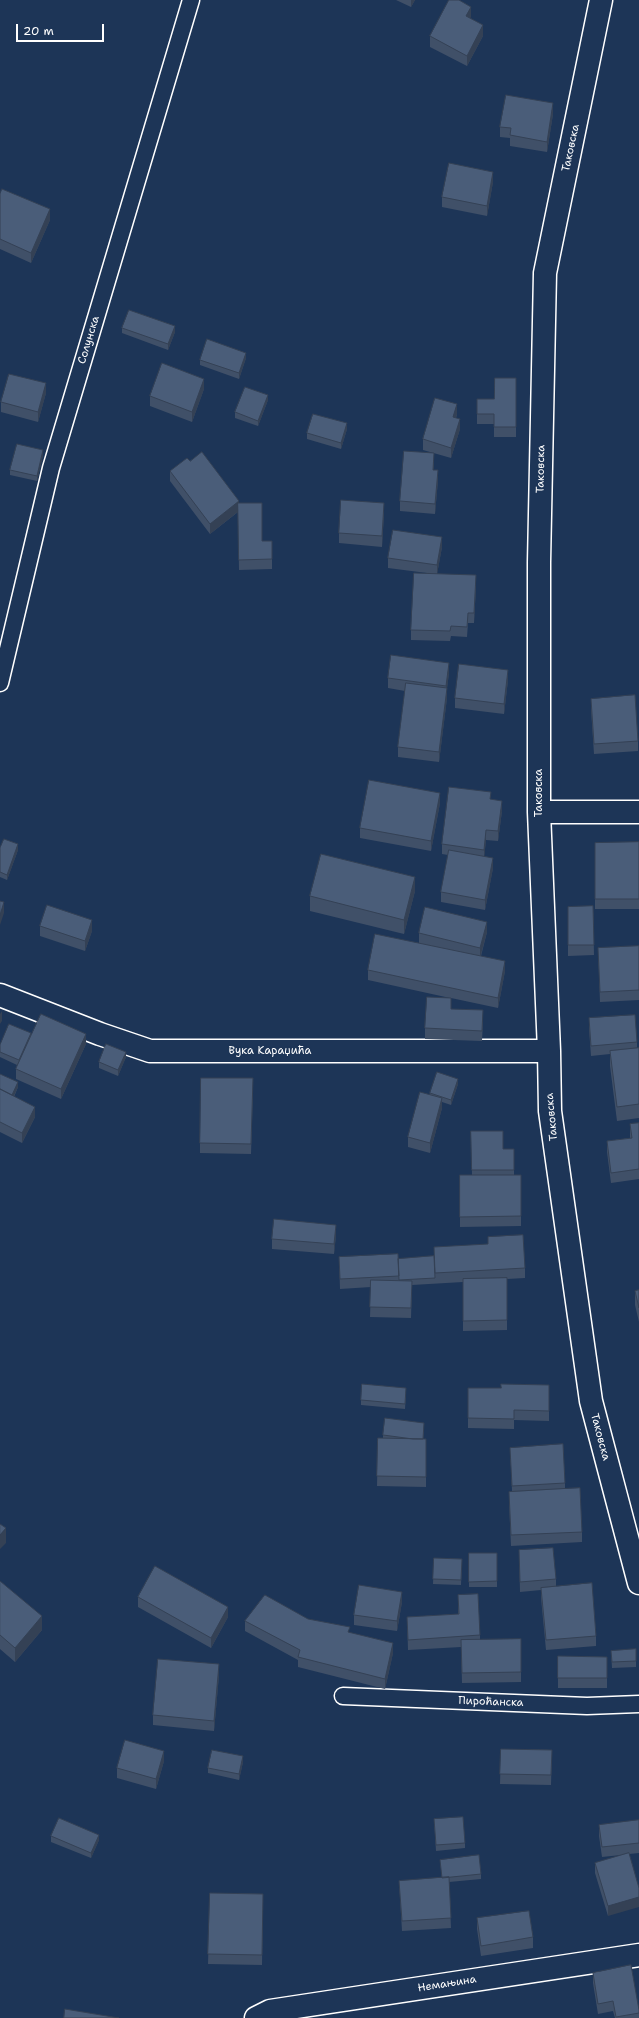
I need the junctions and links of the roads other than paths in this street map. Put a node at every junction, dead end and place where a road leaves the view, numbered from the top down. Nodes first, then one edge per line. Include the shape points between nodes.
1 (191, 0) edge
2 (601, 0) edge
3 (0, 683) edge
4 (538, 812) junction
5 (639, 812) edge
6 (0, 995) edge
7 (549, 1050) junction
8 (639, 1583) edge
9 (343, 1696) dead end
10 (639, 1704) edge
11 (639, 1955) edge
12 (256, 2018) edge

1 - 3 lane, Солунска via 51,468
2 - 4 street, Таковска via 545,273 539,562
4 - 5 street
4 - 7 street, Таковска
6 - 7 street, Вука Караџића via 100,1034 150,1050
7 - 8 street, Таковска via 550,1111 591,1401
9 - 10 lane, Пироћанска via 587,1706
11 - 12 street, Немањина via 270,2011

